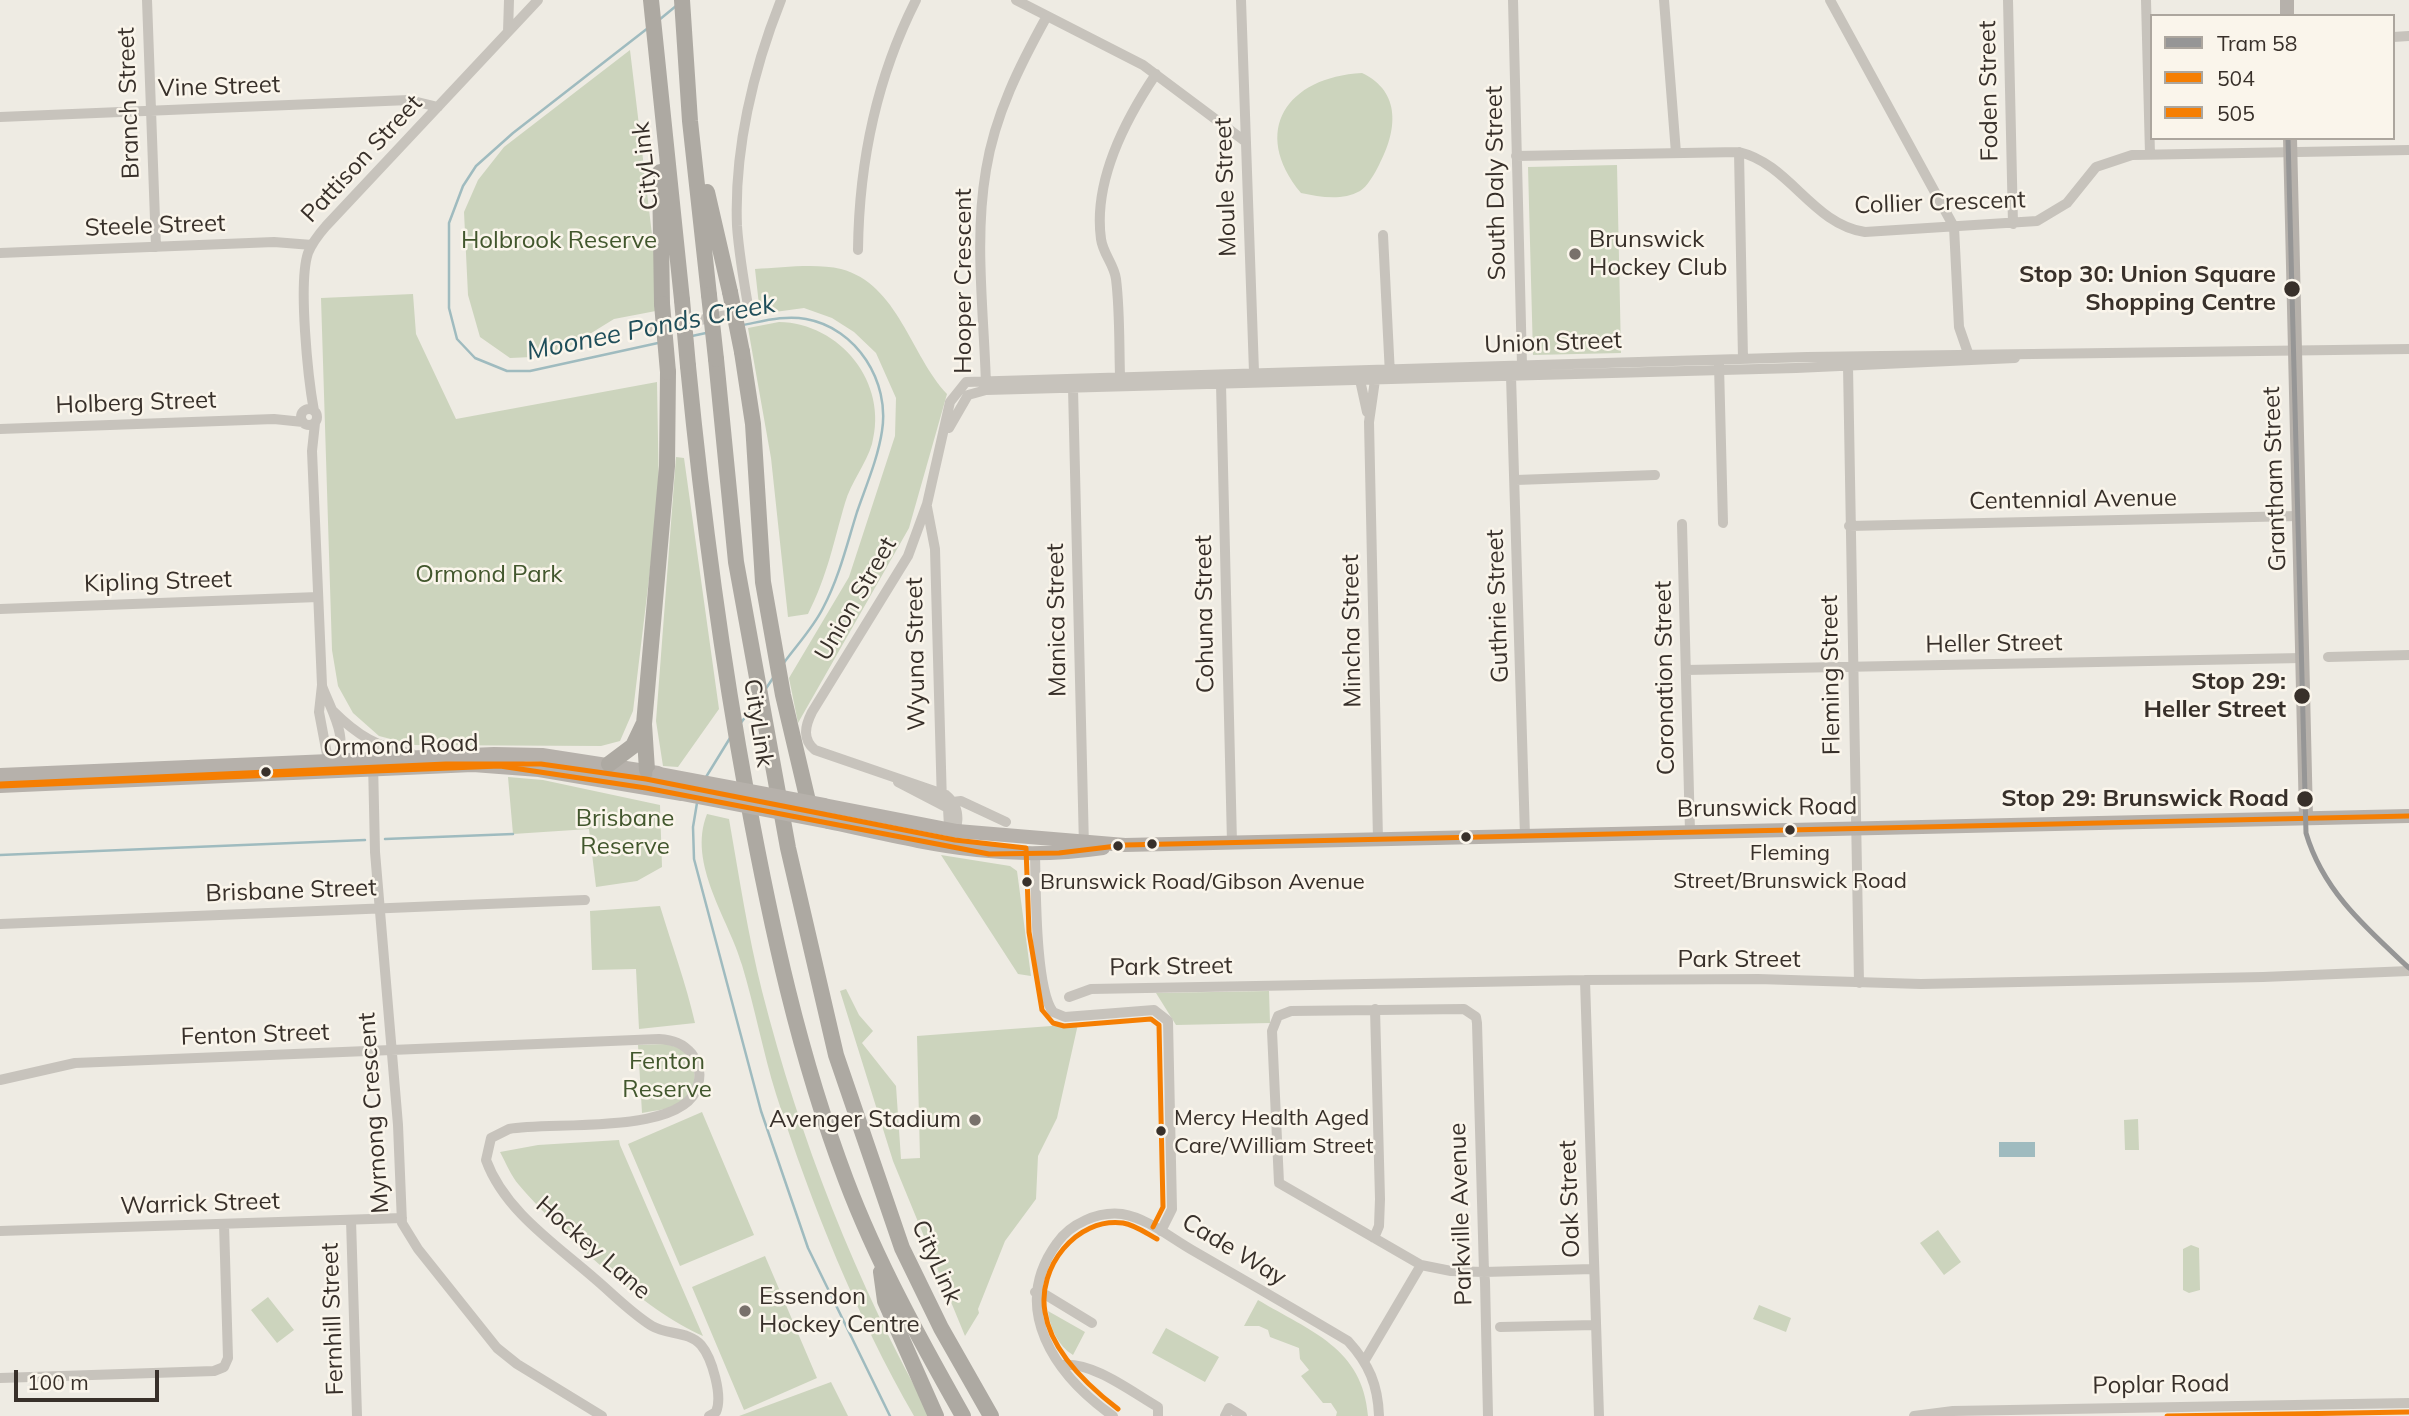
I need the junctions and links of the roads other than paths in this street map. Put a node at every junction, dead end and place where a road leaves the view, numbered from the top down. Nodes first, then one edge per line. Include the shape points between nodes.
1 (146, 0) edge
2 (509, 0) edge
3 (537, 0) edge
4 (682, 0) edge
5 (781, 0) edge
6 (916, 0) edge
7 (1016, 0) edge
8 (1241, 0) edge
9 (1513, 0) edge
10 (1664, 0) edge
11 (1830, 0) edge
12 (2008, 0) edge
13 (2146, 0) edge
14 (651, 3) edge
15 (1048, 16) junction
16 (508, 32) junction
17 (655, 44) junction
18 (1156, 74) junction
19 (438, 107) junction
20 (151, 111) junction
21 (0, 117) edge
22 (690, 121) junction
23 (1246, 142) junction
24 (2290, 145) edge
25 (2409, 150) edge
26 (1739, 152) junction
27 (1676, 153) junction
28 (2150, 153) junction
29 (1516, 156) junction
30 (2013, 224) junction
31 (1954, 227) junction
32 (1384, 235) dead end
33 (312, 245) junction
34 (156, 247) junction
35 (858, 250) dead end
36 (0, 253) edge
37 (1959, 327) junction
38 (651, 330) dead end
39 (2409, 349) edge
40 (2294, 351) junction
41 (1968, 353) junction
42 (1956, 354) junction
43 (2024, 356) junction
44 (1743, 359) junction
45 (1719, 364) junction
46 (1522, 365) junction
47 (1848, 366) junction
48 (1255, 372) junction
49 (1390, 374) junction
50 (1120, 376) junction
51 (1511, 376) junction
52 (1156, 380) junction
53 (1360, 380) junction
54 (1375, 380) junction
55 (1221, 384) junction
56 (986, 385) junction
57 (1073, 388) junction
58 (307, 417) junction
59 (1369, 422) junction
60 (0, 429) edge
61 (1656, 475) dead end
62 (1516, 480) junction
63 (927, 504) junction
64 (2298, 516) junction
65 (1723, 523) dead end
66 (1682, 524) dead end
67 (1849, 526) junction
68 (318, 597) junction
69 (0, 609) edge
70 (2409, 655) edge
71 (2328, 657) dead end
72 (2302, 658) junction
73 (1852, 667) junction
74 (1686, 670) junction
75 (322, 685) junction
76 (333, 711) junction
77 (644, 724) junction
78 (433, 756) junction
79 (332, 764) junction
80 (373, 764) junction
81 (609, 764) junction
82 (799, 768) junction
83 (653, 772) junction
84 (884, 774) junction
85 (0, 775) edge
86 (0, 786) edge
87 (653, 789) junction
88 (939, 790) junction
89 (816, 803) junction
90 (947, 803) junction
91 (785, 805) junction
92 (2409, 816) edge
93 (2306, 818) junction
94 (1006, 822) dead end
95 (1857, 828) junction
96 (953, 830) junction
97 (1690, 832) junction
98 (1525, 836) junction
99 (1378, 839) junction
100 (1034, 840) junction
101 (1231, 843) junction
102 (1084, 846) junction
103 (957, 849) junction
104 (1035, 855) junction
105 (585, 900) dead end
106 (380, 908) junction
107 (0, 924) edge
108 (2409, 971) edge
109 (1585, 981) junction
110 (1859, 983) junction
111 (1069, 997) dead end
112 (1374, 1009) junction
113 (639, 1041) joint
114 (392, 1050) junction
115 (0, 1080) edge
116 (402, 1218) junction
117 (351, 1220) junction
118 (224, 1224) junction
119 (0, 1231) edge
120 (1161, 1231) junction
121 (1374, 1237) junction
122 (880, 1262) junction
123 (1421, 1265) junction
124 (1593, 1269) junction
125 (1484, 1272) junction
126 (1035, 1292) junction
127 (1092, 1323) dead end
128 (1596, 1325) junction
129 (1500, 1327) dead end
130 (1365, 1360) junction
131 (1062, 1365) junction
132 (0, 1378) edge
133 (2409, 1403) edge
134 (357, 1416) edge
135 (602, 1416) edge
136 (709, 1416) edge
137 (936, 1416) edge
138 (963, 1416) edge
139 (991, 1416) edge
140 (1113, 1416) edge
141 (1158, 1416) edge
142 (1225, 1416) edge
143 (1242, 1416) edge
144 (1379, 1416) edge
145 (1488, 1416) edge
146 (1600, 1416) edge
147 (1914, 1416) edge

1 - 20 street, Branch Street
2 - 16 street
3 - 16 street, Pattison Street
4 - 22 highway, CityLink
5 - 38 street via 758,68 740,163 737,225 749,311
6 - 35 street via 891,55 870,125
7 - 15 street
8 - 23 street, Moule Street
9 - 29 street, South Daly Street
10 - 27 street
11 - 31 street
12 - 30 street, Foden Street
13 - 28 street
14 - 17 highway, CityLink
15 - 18 street
15 - 56 street, Hooper Crescent via 1009,92 986,168 981,228
16 - 19 street, Pattison Street
17 - 77 highway, bridge via 668,372 667,466
17 - 122 highway, CityLink, bridge via 698,469 730,701 767,904 801,1042 838,1157
18 - 23 street
18 - 50 street via 1117,145 1102,206 1101,241 1117,283
19 - 20 street, Vine Street via 409,100
19 - 33 street, Pattison Street
20 - 21 street, Vine Street
20 - 34 street, Branch Street
22 - 82 highway, bridge via 741,352 753,424 763,582
22 - 139 highway, CityLink, bridge via 736,562 802,915 845,1085 902,1248
23 - 48 street, Moule Street
24 - 25 street, Collier Crescent
24 - 28 street, Collier Crescent
24 - 40 main road, Grantham Street
26 - 27 street, Collier Crescent
26 - 31 street, Collier Crescent via 1769,165 1833,222 1848,229
26 - 44 street
27 - 29 street, Collier Crescent
28 - 30 street, Collier Crescent via 2106,161 2058,211 2037,221
29 - 46 street, South Daly Street
30 - 31 street, Collier Crescent
31 - 37 street
32 - 49 street
33 - 34 street, Steele Street
33 - 58 street, Pattison Street via 305,272
34 - 36 street, Steele Street
37 - 41 street
37 - 42 street
39 - 40 street, Union Street
40 - 43 street, Union Street
40 - 64 main road, Grantham Street
41 - 42 street, Union Street
41 - 43 street, Union Street
42 - 44 street, Union Street
43 - 47 street, Union Street via 2000,361
44 - 45 street, Union Street
45 - 46 street, Union Street
45 - 47 street, Union Street
45 - 51 street, Union Street
45 - 65 street
46 - 49 street, Union Street
47 - 67 street, Fleming Street
48 - 49 street, Union Street
48 - 52 street, Union Street
49 - 51 street, Union Street
49 - 54 street, Union Street
50 - 52 street, Union Street
50 - 56 street, Union Street
51 - 62 street, Guthrie Street
52 - 55 street, Union Street
52 - 57 street, Union Street
53 - 54 street, Union Street
53 - 55 street, Union Street
53 - 59 street, Mincha Street
54 - 59 street, Mincha Street
55 - 101 street, Cohuna Street
56 - 57 street, Union Street
56 - 63 street, Union Street via 966,382 952,397
57 - 102 street, Manica Street
58 - 60 street, Holberg Street
58 - 68 street, Pattison Street
59 - 99 street, Mincha Street
61 - 62 street
62 - 98 street, Guthrie Street
63 - 84 street, Union Street via 900,572 812,712 806,734 815,750
63 - 88 street, Wyuna Street via 935,549
64 - 67 street, Centennial Avenue
64 - 72 main road, Grantham Street
66 - 74 street, Coronation Street
67 - 73 street, Fleming Street
68 - 69 street, Kipling Street
68 - 75 street, Pattison Street
70 - 71 street
72 - 73 street, Heller Street
72 - 93 main road, Grantham Street
73 - 74 street, Heller Street
73 - 95 street, Fleming Street
74 - 97 street, Coronation Street
75 - 76 street, Pattison Street
75 - 79 street, Pattison Street via 319,712
76 - 78 street, Pattison Street via 351,729 387,749
76 - 79 street, Pattison Street via 341,732
77 - 81 highway via 632,746
77 - 83 highway
78 - 80 main road, Ormond Road
78 - 81 main road, Ormond Road via 542,755
79 - 80 main road, Ormond Road
79 - 85 main road, Ormond Road
79 - 86 main road, Ormond Road
80 - 87 main road, Ormond Road via 500,766
80 - 106 street, Myrnong Crescent
81 - 83 main road, Ormond Road
82 - 89 highway
82 - 91 highway
83 - 87 main road
83 - 91 main road, Ormond Road, bridge
84 - 88 street
84 - 90 street
87 - 91 main road, Ormond Road, bridge
88 - 90 street, Wyuna Street
89 - 91 main road, Ormond Road, bridge
89 - 96 main road, Ormond Road
90 - 94 street via 959,801
90 - 96 street via 958,811
91 - 103 main road, Ormond Road, bridge via 828,822
92 - 93 main road, Brunswick Road
93 - 95 main road, Brunswick Road
95 - 97 main road, Brunswick Road
95 - 110 street, Fleming Street
96 - 100 main road, Brunswick Road
96 - 103 street
97 - 98 main road, Brunswick Road
98 - 99 main road, Brunswick Road
99 - 101 main road, Brunswick Road
100 - 102 main road, Brunswick Road
100 - 104 main road
101 - 102 main road, Brunswick Road
102 - 104 main road, Brunswick Road
103 - 104 main road, Brunswick Road
104 - 120 street via 1038,932 1048,1001 1058,1016 1154,1010 1168,1021 1172,1209
105 - 106 street, Brisbane Street
106 - 107 street, Brisbane Street
106 - 114 street, Myrnong Crescent
108 - 110 street, Park Street
109 - 110 street, Park Street
109 - 111 street, Park Street via 1091,989
109 - 124 street, Oak Street
112 - 121 street via 1380,1199
112 - 121 street via 1291,1011 1276,1020 1272,1031 1279,1183
112 - 125 street, Parkville Avenue via 1464,1009 1472,1012 1477,1023
113 - 114 street, Fenton Street
113 - 136 street, Hockey Lane via 671,1040 695,1058 699,1083 684,1105 644,1121 509,1129 491,1138 486,1160 527,1220 651,1325 692,1338 701,1346 719,1400 716,1412
114 - 115 street, Fenton Street via 75,1063
114 - 116 street, Myrnong Crescent
116 - 117 street, Warrick Street
116 - 135 street, Myrnong Crescent via 418,1249 489,1341 517,1364
117 - 118 street, Warrick Street
117 - 134 street, Fernhill Street
118 - 119 street, Warrick Street
118 - 132 street via 228,1358 224,1367 214,1371
120 - 126 street, Cade Way via 1121,1214 1091,1218 1065,1232 1047,1256
120 - 130 street, Cade Way via 1348,1341
121 - 123 street
122 - 137 highway via 885,1301
122 - 138 highway, CityLink
123 - 125 street
123 - 130 street
124 - 125 street
124 - 128 street, Oak Street
125 - 145 street, Parkville Avenue
126 - 127 street
126 - 131 street, Cade Way via 1039,1323
128 - 129 street
128 - 146 street, Oak Street
130 - 144 street, Cade Way via 1375,1383
131 - 140 street, Cade Way
131 - 141 street via 1075,1363 1090,1369 1158,1407
133 - 147 street, Poplar Road via 1953,1410
142 - 143 street via 1229,1408

